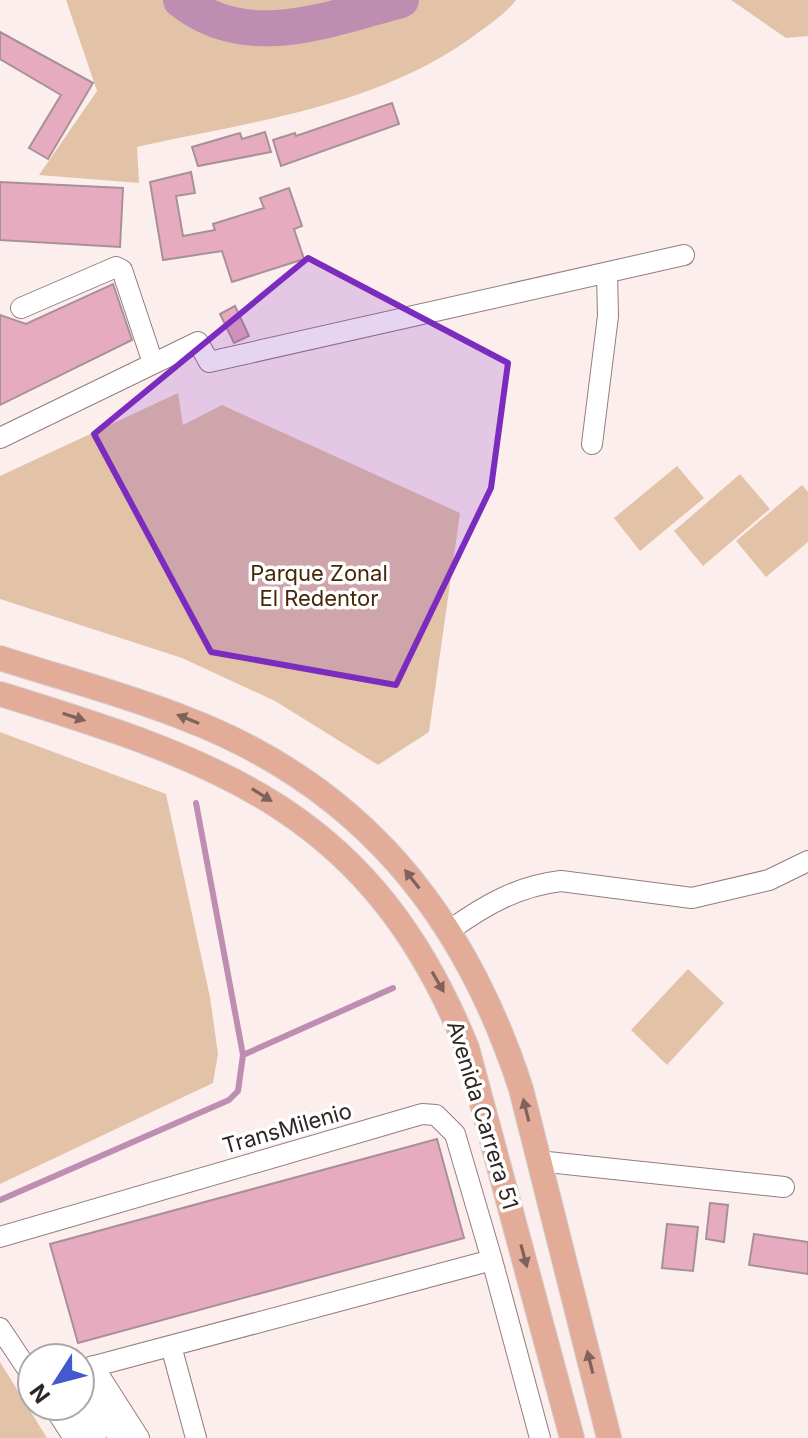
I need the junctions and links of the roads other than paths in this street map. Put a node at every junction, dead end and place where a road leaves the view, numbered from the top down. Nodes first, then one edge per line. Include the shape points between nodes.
1 (684, 255) dead end
2 (607, 273) junction
3 (21, 308) dead end
4 (153, 363) junction
5 (0, 438) edge
6 (592, 444) dead end
7 (0, 658) edge
8 (0, 694) edge
9 (808, 861) edge
10 (450, 930) junction
11 (538, 1161) junction
12 (784, 1187) dead end
13 (0, 1237) edge
14 (492, 1260) junction
15 (0, 1328) edge
16 (171, 1346) junction
17 (16, 1352) edge
18 (96, 1368) edge
19 (96, 1386) edge
20 (96, 1394) edge
21 (119, 1438) edge
22 (139, 1438) edge
23 (196, 1438) edge
24 (540, 1438) edge
25 (572, 1438) edge
26 (609, 1438) edge

1 - 2 street
2 - 4 street via 209,362 198,342
2 - 6 street via 608,316
3 - 4 street via 116,267 122,270
4 - 5 street
10 -> 7 main road, Avenida Carrera 51 via 372,834 263,755 185,718
8 -> 25 main road, Avenida Carrera 51 via 193,759 253,789 324,839 378,893 416,943 467,1048
9 - 10 street via 769,880 692,898 542,883 493,900
11 -> 10 main road, Avenida Carrera 51 via 503,1035
11 - 12 street
26 -> 11 main road, Avenida Carrera 51
13 - 14 street, TransMilenio via 422,1114 436,1115 455,1134
14 - 16 street
14 - 24 street, TransMilenio
15 - 17 street
16 - 18 street
16 - 23 street
19 - 22 street
20 - 21 street

